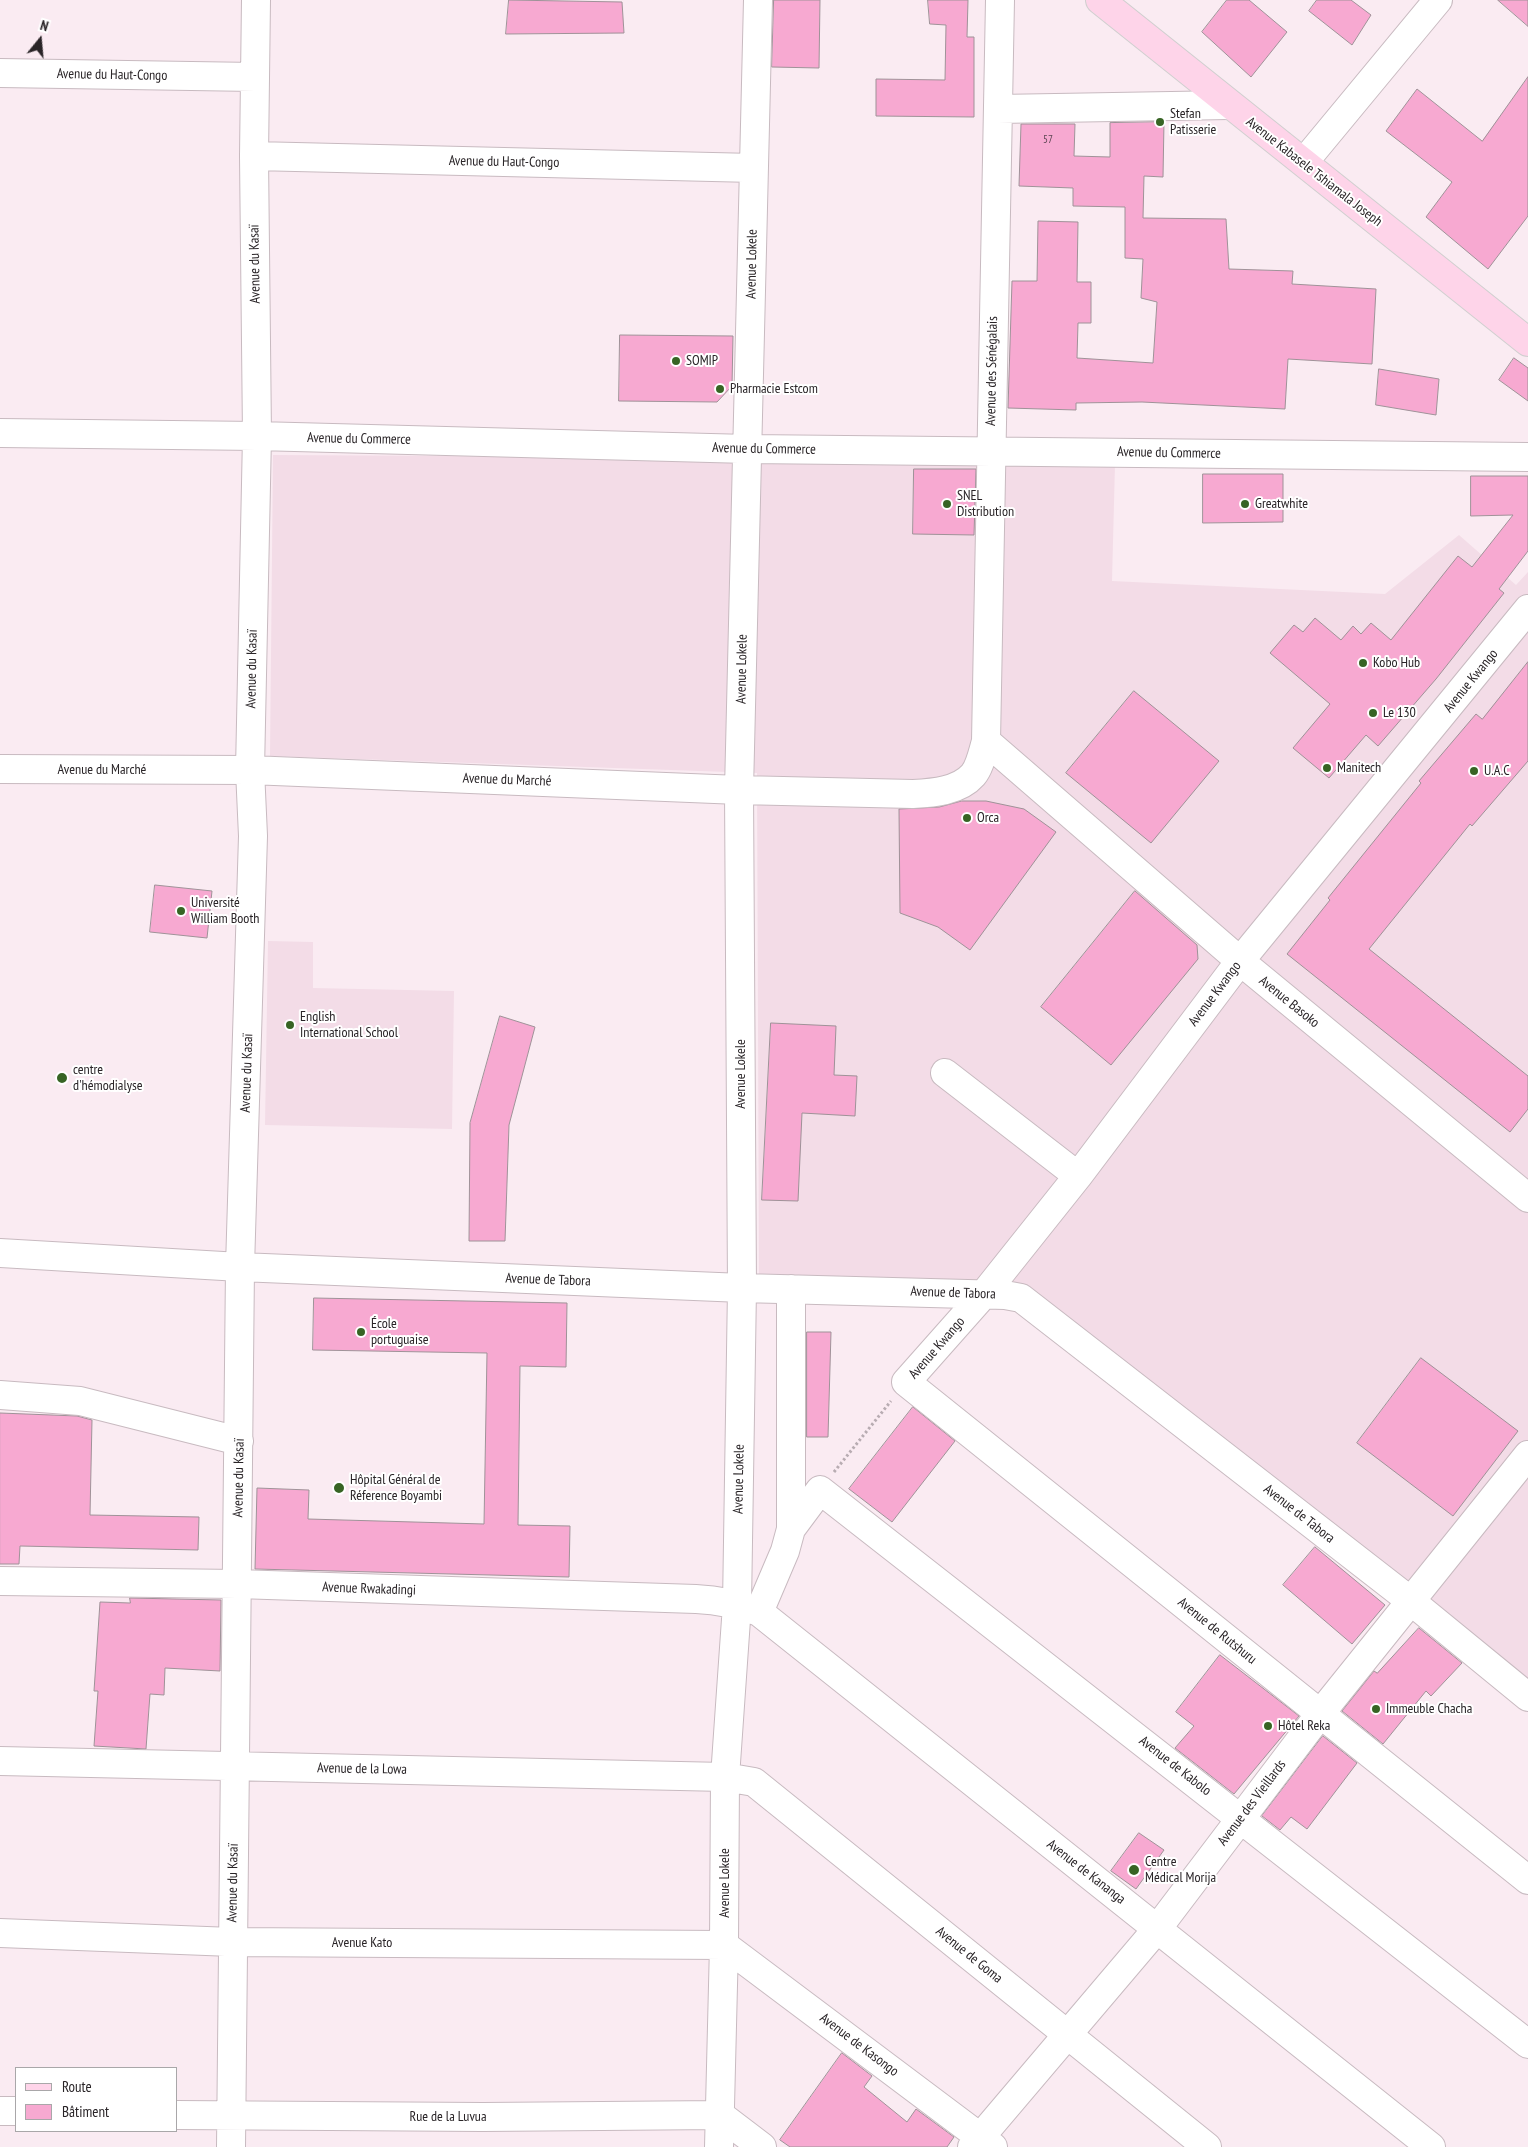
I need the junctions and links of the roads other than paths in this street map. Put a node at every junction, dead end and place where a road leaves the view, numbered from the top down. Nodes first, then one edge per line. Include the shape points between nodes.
1 (256, 0) edge
2 (758, 0) edge
3 (1000, 0) edge
4 (1100, 0) edge
5 (1438, 0) edge
6 (0, 73) edge
7 (255, 77) junction
8 (1229, 105) junction
9 (998, 109) junction
10 (254, 156) junction
11 (1304, 162) junction
12 (754, 168) junction
13 (1528, 342) edge
14 (0, 433) edge
15 (257, 436) junction
16 (748, 449) junction
17 (990, 450) junction
18 (1528, 457) edge
19 (1528, 610) edge
20 (986, 741) junction
21 (0, 769) edge
22 (250, 770) junction
23 (739, 790) junction
24 (1240, 961) junction
25 (945, 1073) dead end
26 (1078, 1176) junction
27 (1528, 1198) edge
28 (0, 1252) edge
29 (240, 1267) junction
30 (742, 1288) junction
31 (791, 1289) junction
32 (984, 1294) junction
33 (906, 1382) joint
34 (0, 1395) edge
35 (240, 1441) junction
36 (1528, 1455) edge
37 (791, 1529) junction
38 (0, 1581) edge
39 (237, 1584) junction
40 (1412, 1602) junction
41 (748, 1609) junction
42 (1528, 1697) edge
43 (1320, 1714) junction
44 (0, 1761) edge
45 (236, 1766) junction
46 (725, 1777) junction
47 (1241, 1818) junction
48 (1528, 1880) edge
49 (1158, 1929) junction
50 (0, 1933) edge
51 (232, 1942) junction
52 (724, 1944) junction
53 (1068, 2035) junction
54 (1528, 2044) edge
55 (0, 2111) edge
56 (15, 2111) edge
57 (178, 2115) edge
58 (720, 2115) junction
59 (230, 2116) junction
60 (982, 2143) edge
61 (231, 2147) edge
62 (719, 2147) edge
63 (762, 2147) edge
64 (1207, 2147) edge
65 (1431, 2147) edge

1 - 7 street, Avenue du Kasaï
2 - 12 street, Avenue Lokele
3 - 9 street, Avenue des Sénégalais
4 - 8 main road, Avenue Kabasele Tshiamala Joseph
5 - 11 street
6 - 7 street, Avenue du Haut-Congo
7 - 10 street, Avenue du Kasaï
8 - 9 street
8 - 11 main road, Avenue Kabasele Tshiamala Joseph
9 - 17 street, Avenue des Sénégalais
10 - 12 street, Avenue du Haut-Congo
10 - 15 street, Avenue du Kasaï
11 - 13 main road, Avenue Kabasele Tshiamala Joseph
12 - 16 street, Avenue Lokele
14 - 15 street, Avenue du Commerce
15 - 16 street, Avenue du Commerce
15 - 22 street, Avenue du Kasaï
16 - 17 street, Avenue du Commerce
16 - 23 street, Avenue Lokele
17 - 18 street, Avenue du Commerce
17 - 20 street, Avenue des Sénégalais
19 - 24 street, Avenue Kwango
20 - 23 street, Avenue du Marché via 974,774 963,783 941,792
20 - 24 street, Avenue Basoko
21 - 22 street, Avenue du Marché
22 - 23 street, Avenue du Marché
22 - 29 street, Avenue du Kasaï via 253,855
23 - 30 street, Avenue Lokele
24 - 26 street, Avenue Kwango
24 - 27 street, Avenue Basoko
25 - 26 street
26 - 32 street, Avenue Kwango
28 - 29 street, Avenue de Tabora
29 - 30 street, Avenue de Tabora
29 - 35 street, Avenue du Kasaï
30 - 31 street, Avenue de Tabora
30 - 41 street, Avenue Lokele
31 - 32 street, Avenue de Tabora
31 - 37 street
32 - 33 street, Avenue Kwango
32 - 40 street, Avenue de Tabora via 1021,1298
33 - 43 street, Avenue de Rutshuru
34 - 35 street via 80,1401
35 - 39 street, Avenue du Kasaï
36 - 40 street, Avenue des Vieillards
37 - 41 street via 785,1551
37 - 47 street, Avenue de Kabolo via 820,1490
38 - 39 street, Avenue Rwakadingi
39 - 41 street, Avenue Rwakadingi via 696,1599
39 - 45 street, Avenue du Kasaï
40 - 42 street, Avenue de Tabora
40 - 43 street, Avenue des Vieillards
41 - 46 street, Avenue Lokele
41 - 49 street, Avenue de Kananga
43 - 47 street, Avenue des Vieillards
43 - 48 street, Avenue de Rutshuru
44 - 45 street, Avenue de la Lowa
45 - 46 street, Avenue de la Lowa
45 - 51 street, Avenue du Kasaï
46 - 52 street, Avenue Lokele
46 - 53 street, Avenue de Goma via 754,1782 774,1796
47 - 49 street, Avenue des Vieillards
47 - 54 street, Avenue de Kabolo
49 - 53 street, Avenue des Vieillards
49 - 65 street, Avenue de Kananga
50 - 51 street, Avenue Kato
51 - 52 street, Avenue Kato
51 - 59 street, Avenue du Kasaï
52 - 58 street, Avenue Lokele
52 - 60 street, Avenue de Kasongo
53 - 60 street, Avenue des Vieillards
53 - 64 street, Avenue de Goma
55 - 56 street
57 - 59 street, Rue de la Luvua
58 - 59 street, Rue de la Luvua
58 - 62 street, Avenue Lokele
58 - 63 street
59 - 61 street, Avenue du Kasaï

